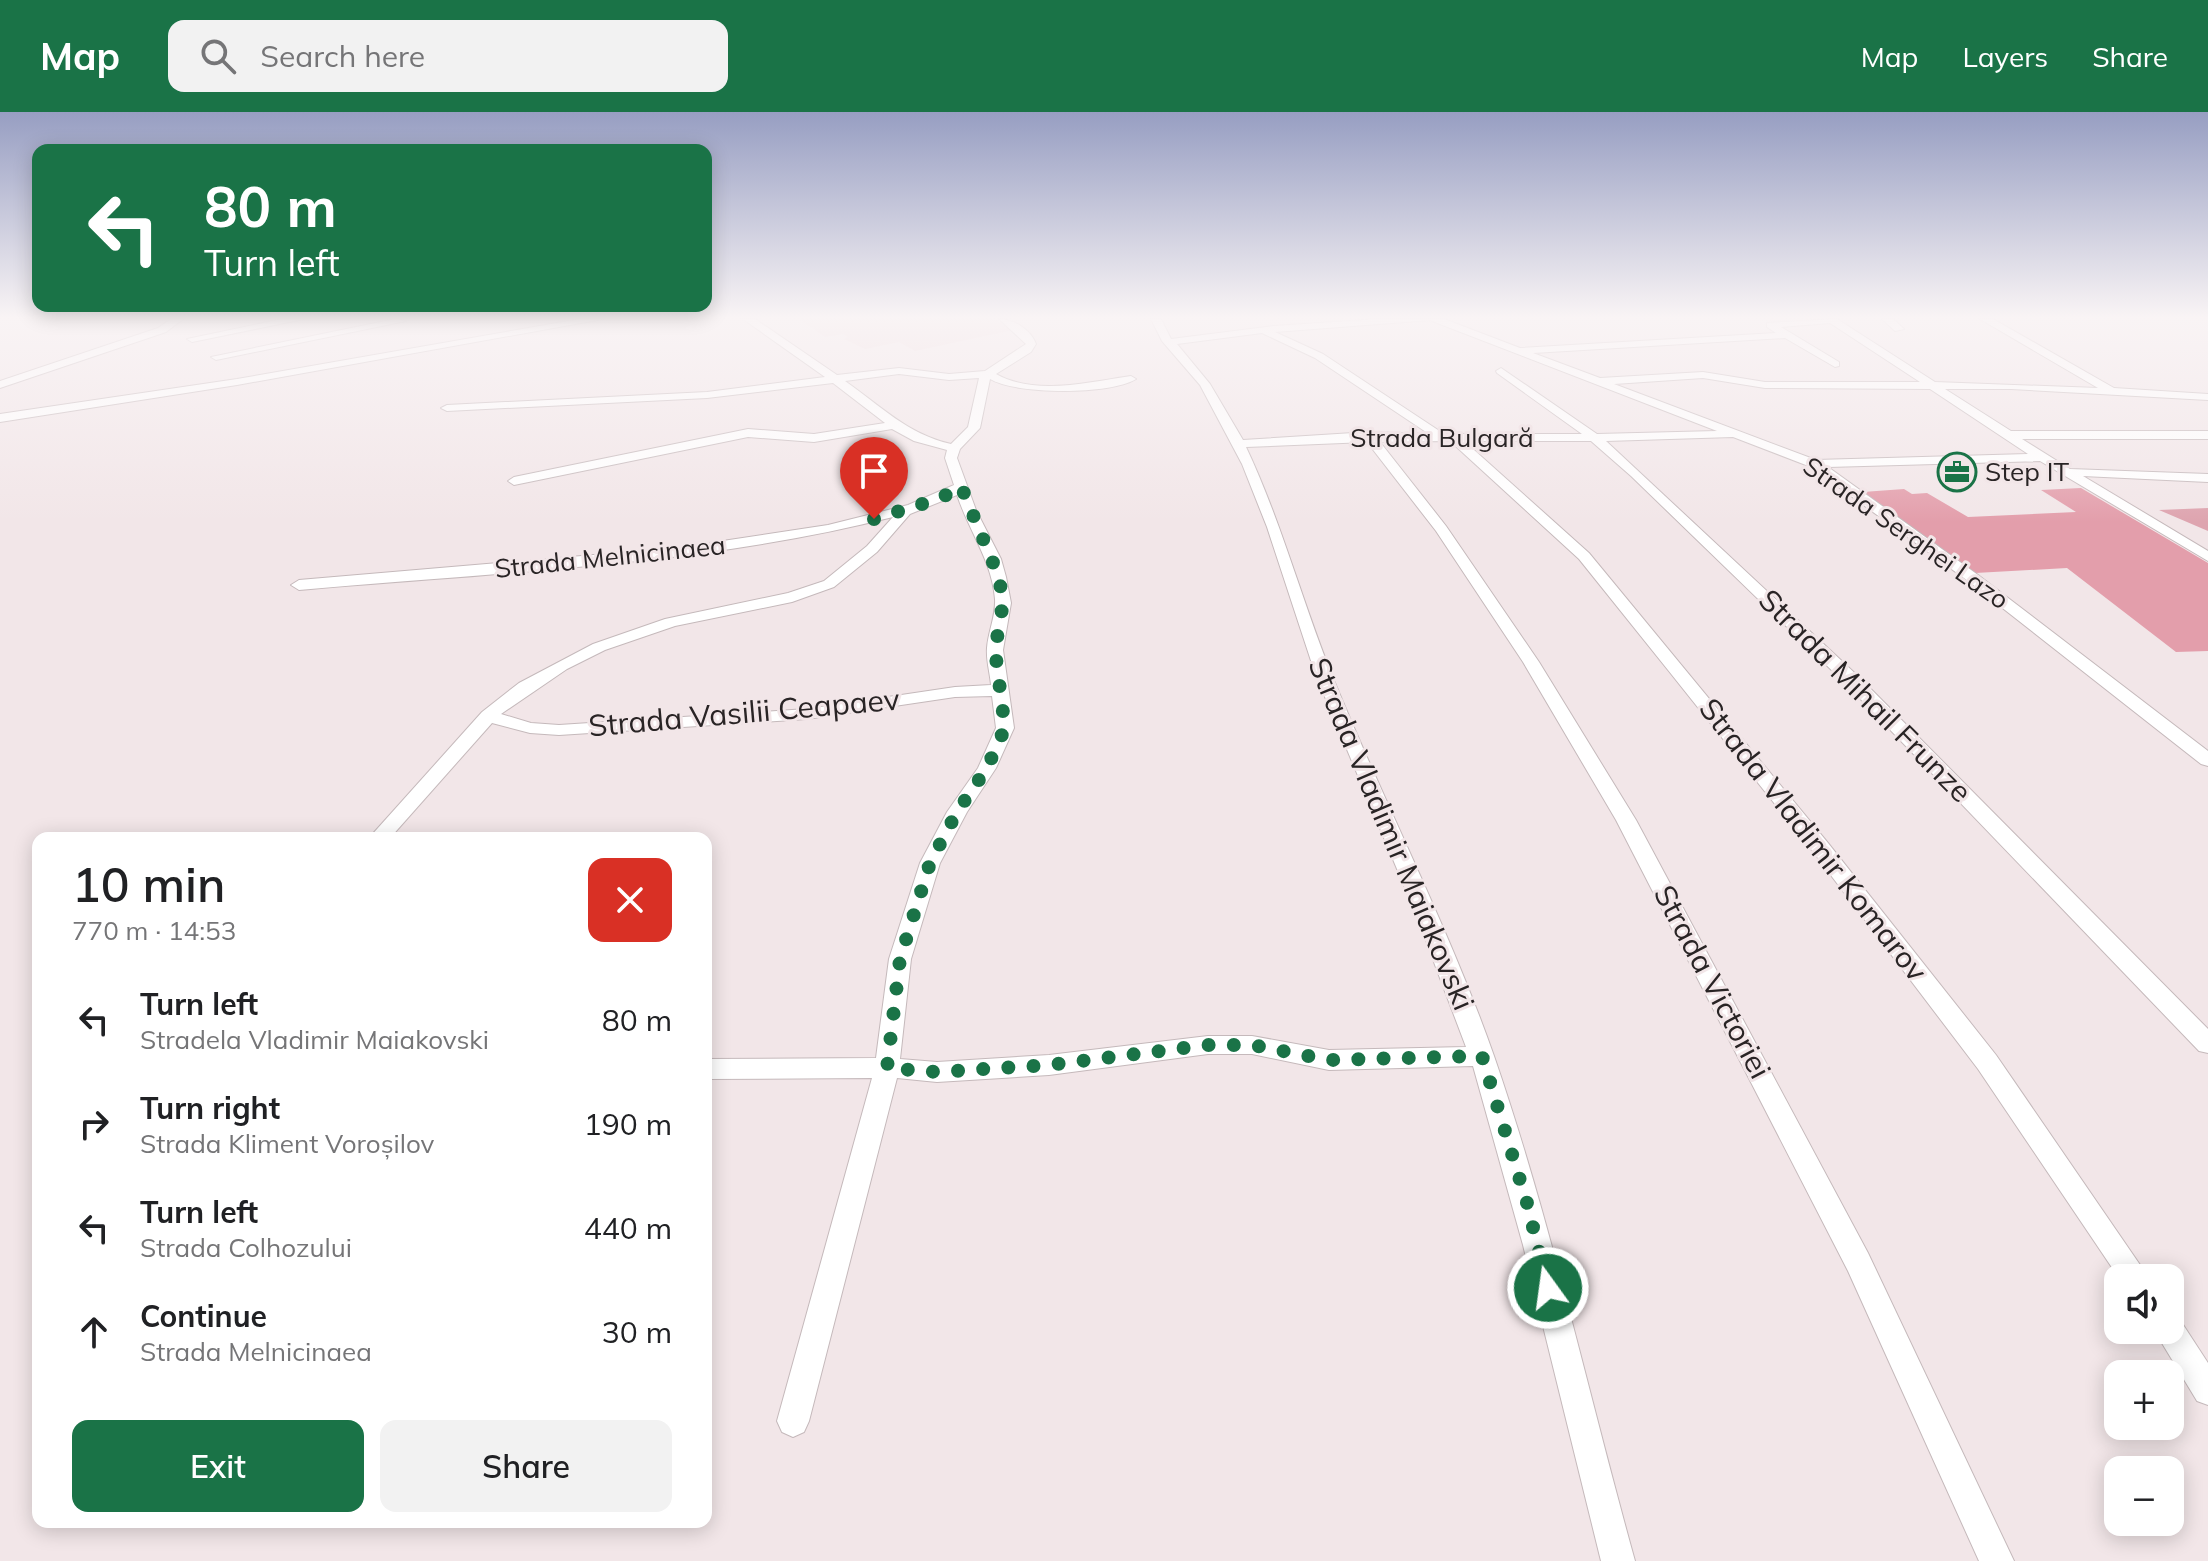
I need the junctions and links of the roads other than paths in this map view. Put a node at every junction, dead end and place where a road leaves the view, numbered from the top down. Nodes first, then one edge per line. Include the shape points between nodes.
1 (207, 387) edge
2 (773, 387) edge
3 (842, 387) edge
4 (981, 387) edge
5 (1020, 387) edge
6 (1044, 387) edge
7 (1206, 387) edge
8 (1363, 387) edge
9 (1523, 387) edge
10 (1607, 387) edge
11 (1933, 387) edge
12 (1979, 387) edge
13 (2105, 387) edge
14 (2113, 391) junction
15 (2208, 397) edge
16 (447, 408) dead end
17 (0, 418) edge
18 (891, 426) junction
19 (1742, 434) junction
20 (2009, 435) junction
21 (2208, 435) edge
22 (1369, 436) junction
23 (1447, 436) junction
24 (1595, 438) junction
25 (1239, 444) junction
26 (954, 448) junction
27 (2042, 457) junction
28 (1815, 464) junction
29 (2068, 472) junction
30 (2208, 478) edge
31 (514, 481) dead end
32 (961, 486) junction
33 (917, 505) junction
34 (2208, 557) edge
35 (299, 585) dead end
36 (1002, 690) junction
37 (488, 716) junction
38 (2208, 760) edge
39 (384, 832) edge
40 (2208, 1044) edge
41 (1482, 1056) junction
42 (887, 1068) junction
43 (712, 1069) edge
44 (2125, 1264) edge
45 (2178, 1344) edge
46 (2208, 1390) edge
47 (793, 1421) dead end
48 (1618, 1561) edge
49 (1997, 1561) edge

1 - 17 street
2 - 16 street via 707,395
3 - 18 street
4 - 26 street via 974,428
5 - 6 street
7 - 25 street, Strada Vladimir Maiakovski
8 - 23 street, Strada Vladimir Komarov
9 - 24 street, Strada Mihail Frunze
10 - 19 street, Strada Serghei Lazo
11 - 20 street
12 - 14 street
13 - 14 street
14 - 15 street
18 - 26 street via 914,439
18 - 31 street via 814,438 748,433
19 - 24 street, Strada Bulgară
19 - 28 street, Strada Serghei Lazo
20 - 21 street
20 - 27 street
22 - 23 street, Strada Bulgară
22 - 25 street, Strada Bulgară
22 - 49 street, Strada Victoriei via 1441,529 1531,662 1626,820 1858,1262
23 - 24 street, Strada Bulgară
23 - 44 street, Strada Vladimir Komarov via 1584,556 1684,678 1987,1062
24 - 40 street, Strada Mihail Frunze via 1854,682
25 - 41 street, Strada Vladimir Maiakovski via 1275,530 1324,676 1442,948
26 - 32 street via 951,458
27 - 28 street
27 - 29 street
28 - 38 street, Strada Serghei Lazo
29 - 30 street
29 - 34 street
32 - 33 street
32 - 36 street via 999,577 1003,603 995,650
33 - 35 street, Strada Melnicinaea via 828,529 676,552
33 - 37 street via 829,584 754,606 703,613 599,647 525,687
36 - 37 street, Strada Vasilii Ceapaev via 807,714 559,730
36 - 42 street via 1005,728 930,863 900,959
37 - 39 street
41 - 42 street via 1329,1060 1252,1045 1208,1045 1049,1065 937,1072
41 - 48 street, Strada Vladimir Maiakovski via 1527,1203
42 - 43 street
42 - 47 street
45 - 46 street

